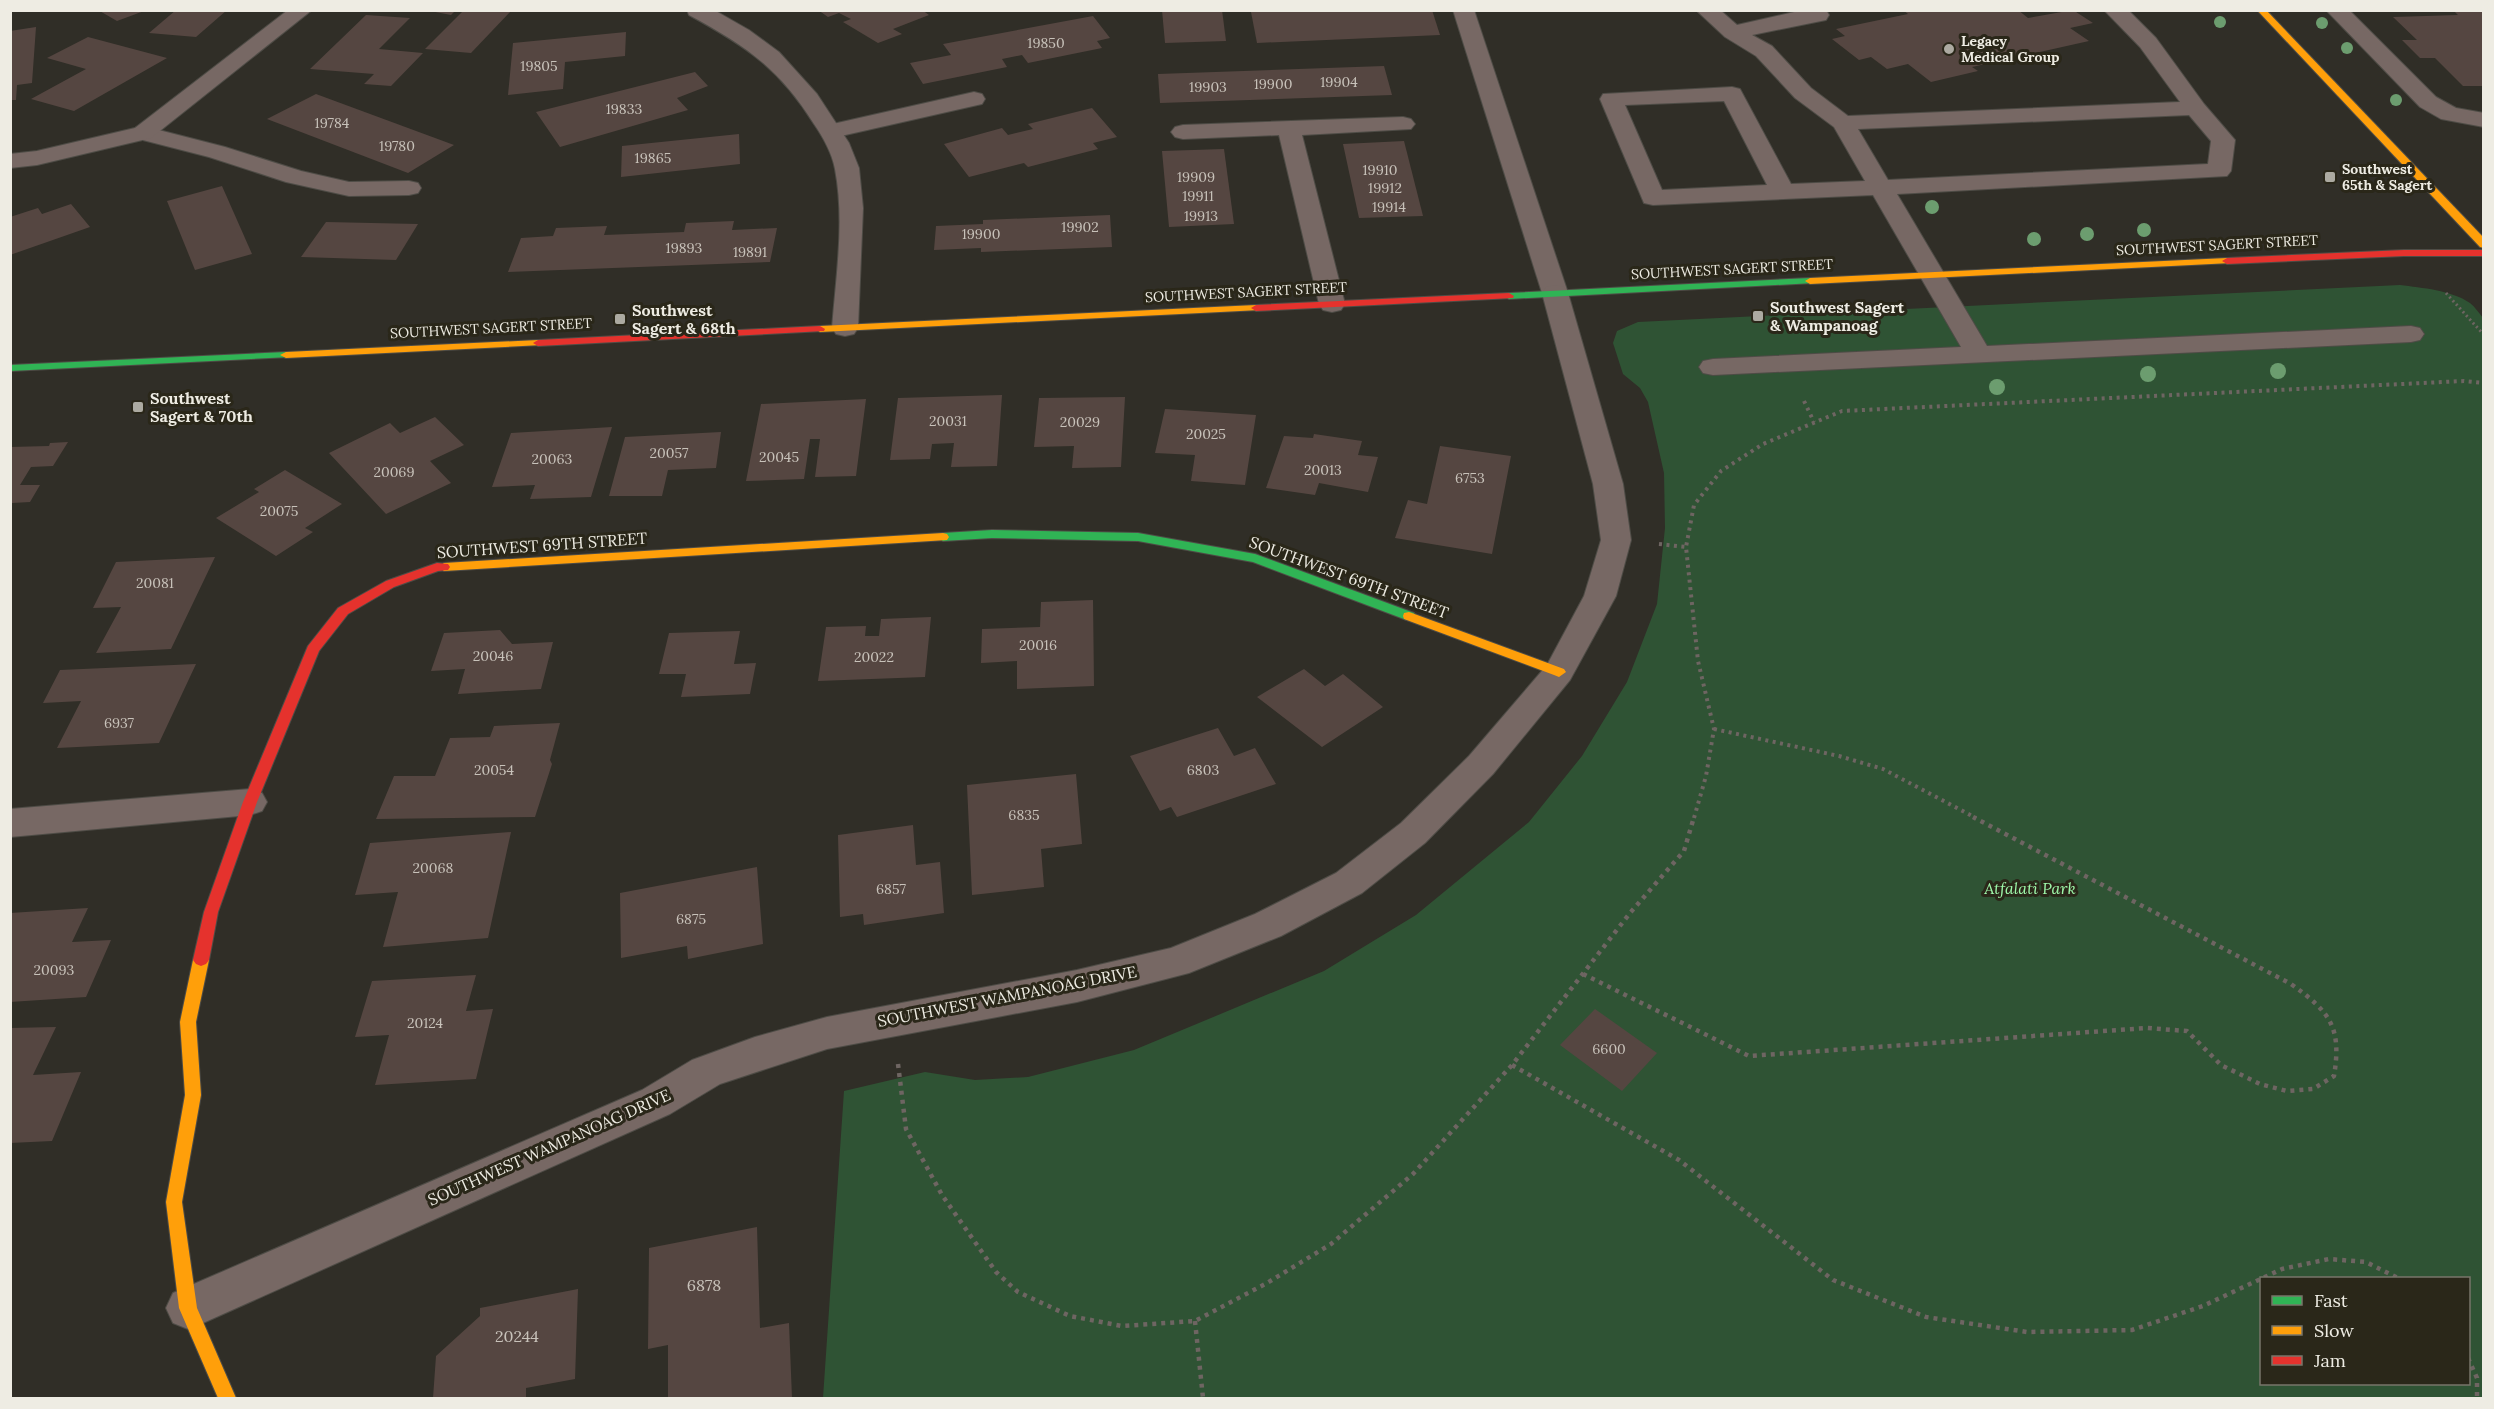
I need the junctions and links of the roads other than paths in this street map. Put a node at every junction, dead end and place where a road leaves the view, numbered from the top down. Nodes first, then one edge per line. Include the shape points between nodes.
1 (302, 10) edge
2 (697, 10) edge
3 (1463, 10) edge
4 (1706, 10) edge
5 (1813, 10) edge
6 (2114, 10) edge
7 (2261, 10) edge
8 (2336, 10) edge
9 (1733, 32) junction
10 (974, 99) dead end
11 (2195, 108) junction
12 (2484, 120) edge
13 (1843, 123) junction
14 (1403, 124) dead end
15 (1289, 129) junction
16 (832, 131) junction
17 (1183, 132) dead end
18 (143, 133) junction
19 (10, 161) edge
20 (409, 188) dead end
21 (1880, 188) junction
22 (1783, 192) junction
23 (2484, 245) edge
24 (2484, 253) edge
25 (1931, 276) junction
26 (1555, 293) junction
27 (1332, 304) junction
28 (845, 328) junction
29 (2411, 334) dead end
30 (1978, 354) junction
31 (1713, 367) dead end
32 (10, 368) edge
33 (1559, 672) junction
34 (250, 802) junction
35 (10, 823) edge
36 (188, 1308) junction
37 (227, 1398) edge

1 - 18 street
2 - 16 street via 732,29 781,65
3 - 26 street, SOUTHWEST WAMPANOAG DRIVE
4 - 9 street
5 - 9 street via 1818,15
6 - 11 street via 2174,74
7 - 23 main road
8 - 12 street via 2428,102 2449,114
9 - 13 street via 1764,51 1803,93
10 - 16 street
11 - 13 street
11 - 21 street via 2223,140 2218,171
13 - 21 street
14 - 15 street
15 - 17 street
15 - 27 street
16 - 28 street via 846,165 852,207
18 - 19 street
18 - 20 street via 349,189
21 - 22 street
21 - 25 street
22 - 22 street via 1653,198 1611,99 1732,94
24 - 25 main road, SOUTHWEST SAGERT STREET
25 - 26 main road, SOUTHWEST SAGERT STREET
25 - 30 street
26 - 27 main road, SOUTHWEST SAGERT STREET
26 - 33 street, SOUTHWEST WAMPANOAG DRIVE via 1608,484 1617,540 1600,596
27 - 28 main road, SOUTHWEST SAGERT STREET
28 - 32 main road, SOUTHWEST SAGERT STREET
29 - 30 street
30 - 31 street
33 - 34 main road, SOUTHWEST 69TH STREET via 1255,558 1138,537 992,534 437,567 390,584 343,611 313,649
33 - 36 street, SOUTHWEST WAMPANOAG DRIVE via 1480,765 1422,825 1349,884 1268,925 1176,962 983,1005 891,1019 755,1054 706,1072 656,1102
34 - 35 street
34 - 36 main road, SOUTHWEST 69TH STREET via 211,912 188,1022 193,1095 174,1202
36 - 37 main road, SOUTHWEST 69TH STREET

